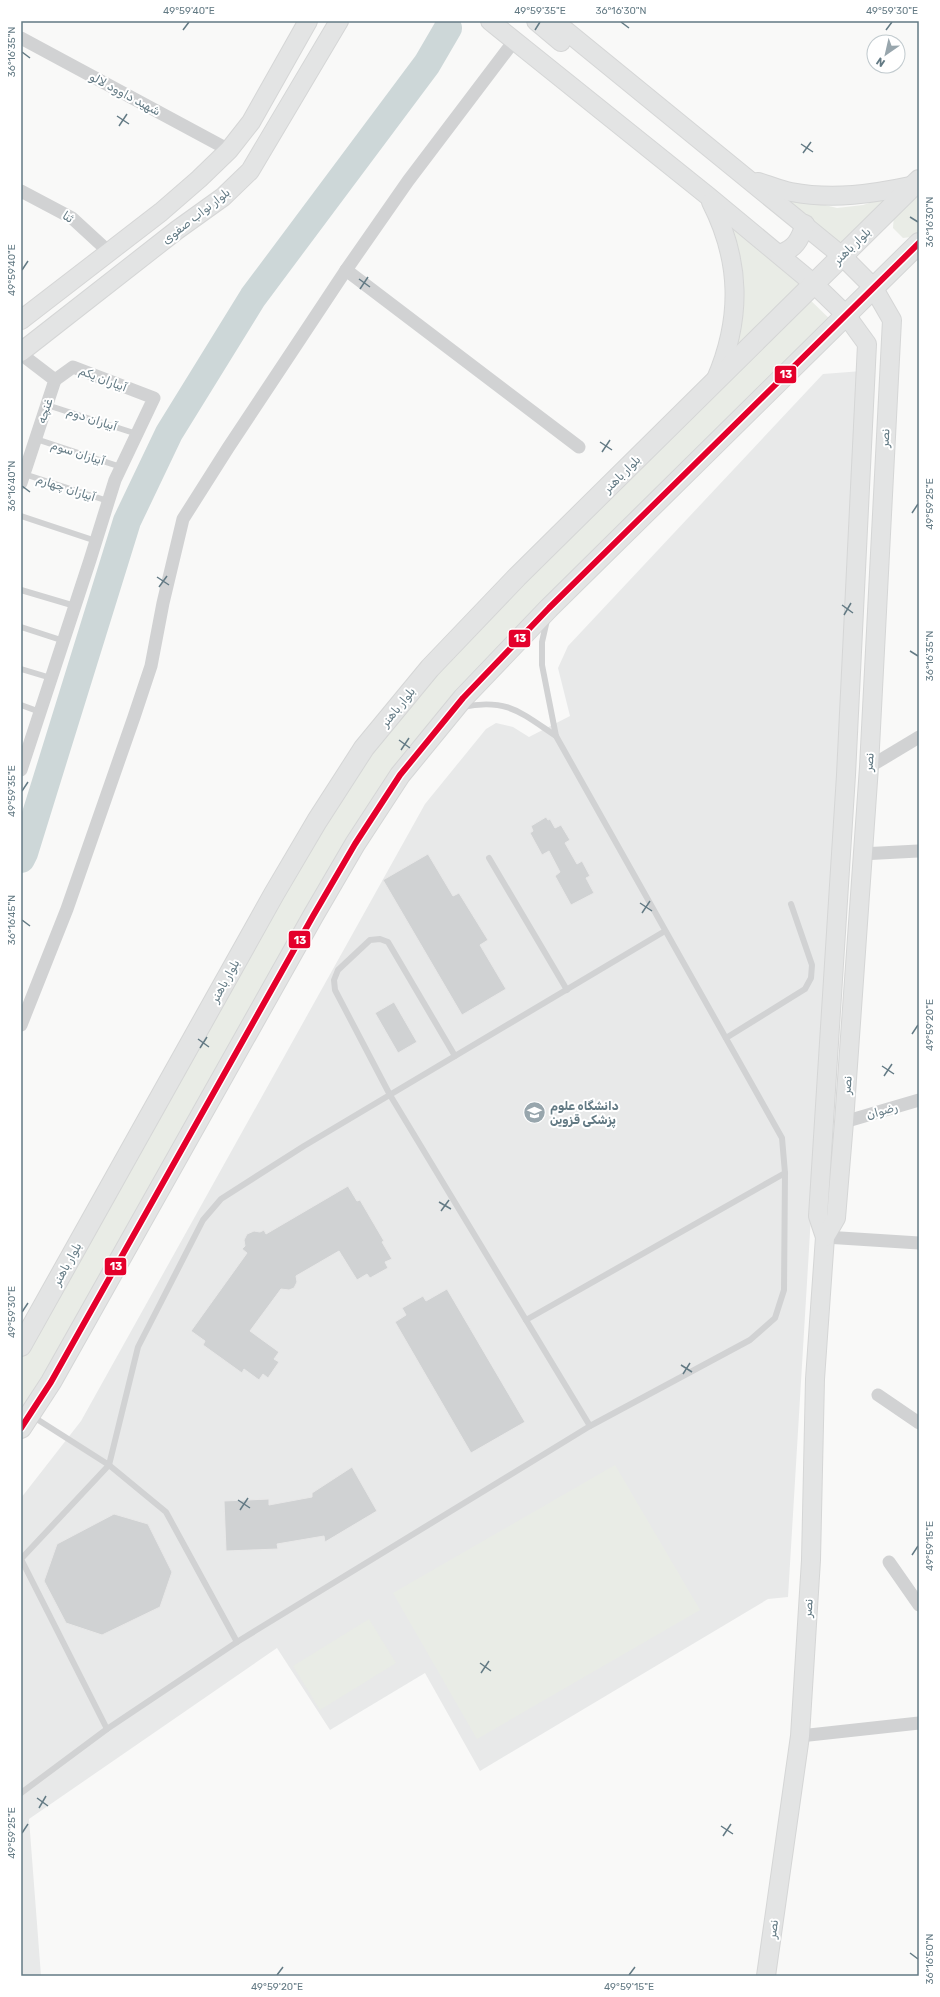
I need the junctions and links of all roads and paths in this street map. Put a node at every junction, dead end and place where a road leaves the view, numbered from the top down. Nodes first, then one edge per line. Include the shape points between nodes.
1 (308, 21) edge
2 (320, 21) edge
3 (339, 21) edge
4 (490, 21) edge
5 (536, 21) edge
6 (554, 21) edge
7 (21, 38) edge
8 (514, 41) junction
9 (597, 56) junction
10 (312, 67) junction
11 (229, 150) junction
12 (750, 180) junction
13 (917, 182) edge
14 (21, 190) edge
15 (708, 196) junction
16 (805, 224) junction
17 (919, 243) edge
18 (109, 252) junction
19 (779, 254) junction
20 (842, 256) junction
21 (346, 270) junction
22 (814, 284) junction
23 (874, 287) junction
24 (846, 315) junction
25 (21, 319) edge
26 (21, 353) edge
27 (55, 380) junction
28 (714, 382) junction
29 (47, 405) junction
30 (137, 434) junction
31 (36, 439) junction
32 (579, 447) dead end
33 (121, 467) junction
34 (22, 479) edge
35 (108, 501) junction
36 (21, 516) edge
37 (96, 541) junction
38 (21, 590) edge
39 (75, 606) junction
40 (549, 608) junction
41 (21, 627) edge
42 (64, 641) junction
43 (21, 669) edge
44 (51, 678) junction
45 (21, 705) edge
46 (454, 708) junction
47 (40, 712) junction
48 (556, 736) junction
49 (919, 737) edge
50 (24, 749) edge
51 (869, 767) junction
52 (21, 770) edge
53 (918, 851) edge
54 (861, 854) junction
55 (489, 858) dead end
56 (791, 904) dead end
57 (665, 931) junction
58 (567, 990) junction
59 (21, 1025) edge
60 (726, 1038) junction
61 (455, 1056) junction
62 (390, 1095) junction
63 (919, 1100) edge
64 (844, 1122) junction
65 (785, 1173) junction
66 (825, 1237) junction
67 (919, 1244) edge
68 (526, 1320) junction
69 (21, 1346) edge
70 (878, 1395) dead end
71 (26, 1418) edge
72 (919, 1423) edge
73 (590, 1426) junction
74 (109, 1466) junction
75 (890, 1562) dead end
76 (919, 1606) edge
77 (237, 1642) junction
78 (919, 1723) edge
79 (107, 1729) junction
80 (800, 1736) junction
81 (21, 1793) edge
82 (766, 1976) edge

1 - 11 street, بلوار نواب صفوی via 251,122
2 - 10 street
3 - 10 street, بلوار نواب صفوی
4 - 8 street, نصر
5 - 9 street via 563,43
6 - 9 street, نصر
7 - 11 street, شهید داوود لالو
8 - 15 street, نصر
8 - 21 street via 408,181
9 - 12 street, نصر
10 - 26 street, بلوار نواب صفوی via 250,171 223,197
11 - 18 street, بلوار نواب صفوی via 199,180
12 - 13 street via 790,192 834,197 866,194
12 - 16 street, نصر
13 - 20 main road, بلوار باهنر
14 - 18 street, ثنا via 72,218
15 - 19 street, نصر
15 - 28 street via 728,241 735,289 726,357
16 - 19 street via 797,244 789,251
16 - 20 street, نصر
17 - 23 main road
18 - 25 street, بلوار نواب صفوی
19 - 22 street, نصر
20 - 22 main road, بلوار باهنر
20 - 23 street, نصر
21 - 32 street
21 - 59 street via 183,520 151,666 137,710 67,909
22 - 24 street, نصر
22 - 28 main road, بلوار باهنر
23 - 24 main road
23 - 51 street, نصر via 892,320
24 - 40 main road
24 - 66 street, نصر via 867,344 846,775 818,1216
26 - 27 street
27 - 29 street, غنچه
27 - 30 street, آبیاران یکم via 73,368 154,398
28 - 69 main road, بلوار باهنر via 435,662 364,748 274,894
29 - 30 lane, آبیاران دوم
29 - 31 street, غنچه
30 - 33 street
31 - 33 lane, آبیاران سوم
31 - 34 street, غنچه
33 - 35 street
34 - 35 lane, آبیاران چهارم
35 - 37 street
36 - 37 lane
37 - 39 street
38 - 39 lane
39 - 42 street
40 - 46 main road
40 - 48 lane via 542,642 542,665
41 - 42 lane
42 - 44 street
43 - 44 lane
44 - 47 street
45 - 47 lane
46 - 48 lane via 478,704 508,707
46 - 71 main road via 400,775 355,844 55,1376
47 - 50 street
48 - 57 lane
49 - 51 street
50 - 52 street
51 - 54 street, نصر
53 - 54 street
54 - 64 street, نصر
55 - 58 lane
56 - 60 lane via 812,965 811,978 804,989
57 - 58 lane
57 - 60 lane
58 - 61 lane
60 - 65 lane via 782,1138
61 - 62 lane
61 - 62 lane via 388,942 380,939 370,940 338,970 334,980 335,990
62 - 68 lane
62 - 74 lane via 221,1199 203,1220 138,1348
63 - 64 street, رضوان
64 - 66 street, نصر via 836,1218
65 - 68 lane
65 - 73 lane via 784,1290 775,1318 750,1340
66 - 67 street
66 - 80 street, نصر via 815,1379 811,1560
68 - 73 lane
70 - 72 street
71 - 74 lane
73 - 77 lane
74 - 77 lane via 166,1512
74 - 79 lane via 22,1559
75 - 76 street
77 - 79 lane
78 - 80 street
79 - 81 lane
80 - 82 street, نصر

